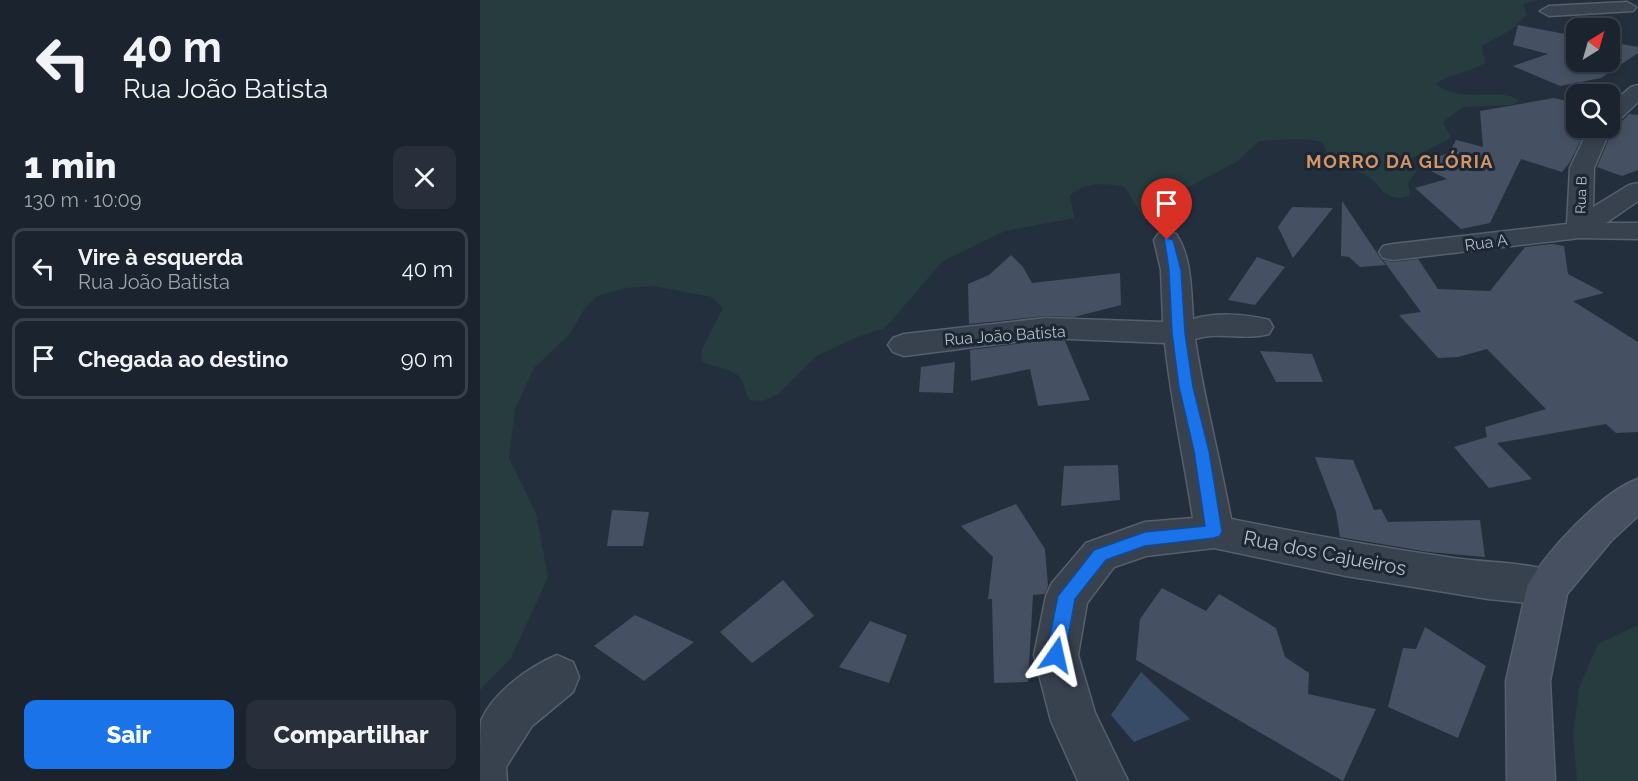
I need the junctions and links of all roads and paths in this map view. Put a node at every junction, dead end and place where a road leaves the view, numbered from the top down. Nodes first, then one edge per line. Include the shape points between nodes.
1 (1610, 0) edge
2 (1632, 8) edge
3 (1549, 11) dead end
4 (1638, 91) edge
5 (1620, 107) edge
6 (1596, 138) edge
7 (1638, 190) edge
8 (1580, 230) junction
9 (1638, 231) edge
10 (1167, 240) dead end
11 (1393, 252) dead end
12 (1258, 327) dead end
13 (1179, 333) junction
14 (904, 345) dead end
15 (1638, 494) edge
16 (1214, 531) junction
17 (1548, 587) junction
18 (557, 677) dead end
19 (483, 781) edge
20 (1104, 781) edge
21 (1531, 781) edge

1 - 2 street
2 - 3 street
4 - 5 street
6 - 8 street, Rua B via 1582,168
7 - 8 street
8 - 9 street, Rua A
8 - 11 street, Rua A
10 - 13 street via 1175,270
12 - 13 street, Rua João Batista via 1206,325
13 - 14 street, Rua João Batista via 1046,328
13 - 16 street
15 - 17 main road via 1597,529
16 - 17 street, Rua dos Cajueiros via 1346,559
16 - 20 street, Rua dos Cajueiros via 1145,539 1100,555 1067,596 1056,655 1074,722
17 - 21 main road via 1528,681
18 - 19 street via 516,710 481,762

